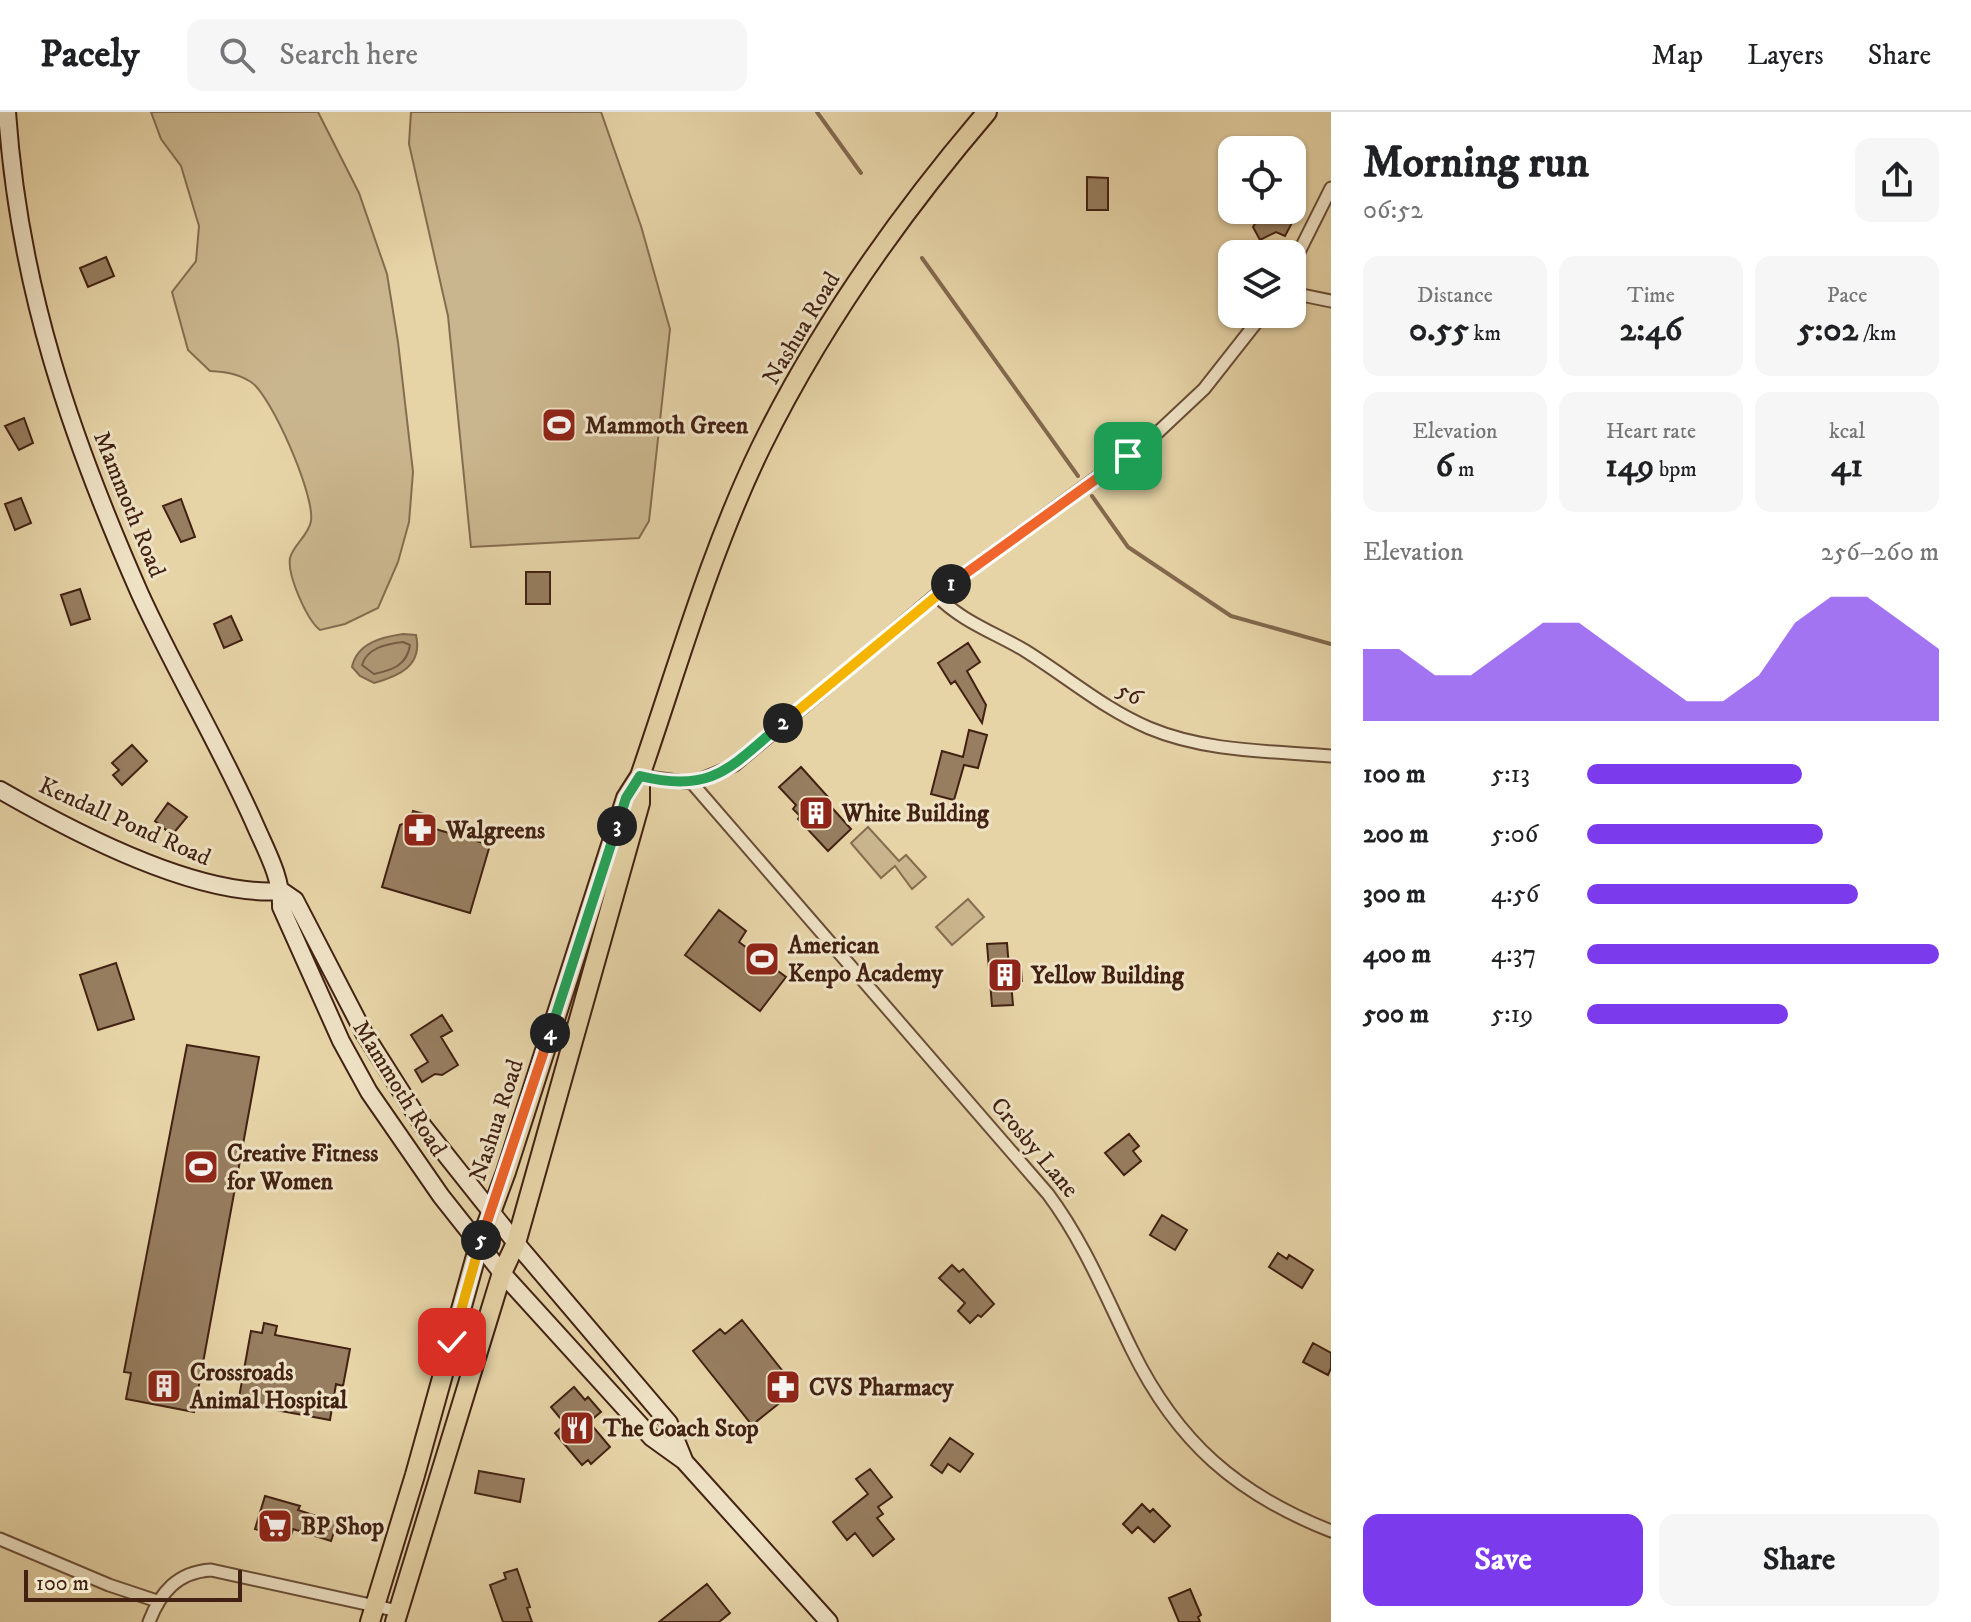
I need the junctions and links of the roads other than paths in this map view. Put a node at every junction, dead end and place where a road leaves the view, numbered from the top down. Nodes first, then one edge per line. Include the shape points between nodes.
1 (7, 112) edge
2 (987, 112) edge
3 (1331, 188) edge
4 (1305, 240) edge
5 (1306, 296) edge
6 (1331, 301) edge
7 (1252, 328) edge
8 (936, 595) junction
9 (1331, 756) edge
10 (640, 776) junction
11 (692, 783) junction
12 (0, 790) edge
13 (282, 891) junction
14 (491, 1212) junction
15 (516, 1243) junction
16 (479, 1245) junction
17 (502, 1273) junction
18 (684, 1461) junction
19 (1331, 1531) edge
20 (0, 1539) edge
21 (157, 1601) junction
22 (372, 1614) edge
23 (397, 1617) edge
24 (149, 1622) edge
25 (829, 1622) edge

1 - 13 main road, Mammoth Road via 15,195 60,394 142,597 248,808
2 - 10 main road, Nashua Road via 880,247 799,373 720,544
3 - 4 street
5 - 6 street
7 - 8 street via 1204,389 1155,435
8 - 9 street, 56 via 963,619 1023,649 1105,705 1150,728 1214,746
8 - 11 street via 735,765
10 - 11 street
10 - 14 main road, Nashua Road via 626,798
10 - 15 main road, Nashua Road via 640,803 626,860
11 - 19 street, Crosby Lane via 1048,1194 1078,1236 1145,1375 1180,1426 1247,1489
12 - 13 main road, Kendall Pond Road via 186,877 234,891
13 - 14 main road, Mammoth Road via 295,900 364,1033 423,1126
13 - 16 main road, Mammoth Road via 281,907 341,1041 399,1137
14 - 15 main road, Mammoth Road
14 - 16 main road, Nashua Road
15 - 17 main road, Nashua Road
15 - 18 main road, Mammoth Road via 669,1423
16 - 17 main road, Mammoth Road
16 - 22 main road, Nashua Road
17 - 18 main road, Mammoth Road via 652,1438
17 - 23 main road, Nashua Road
18 - 25 main road, Mammoth Road
20 - 21 street
21 - 22 street via 181,1578 211,1570
21 - 24 street
22 - 23 street

